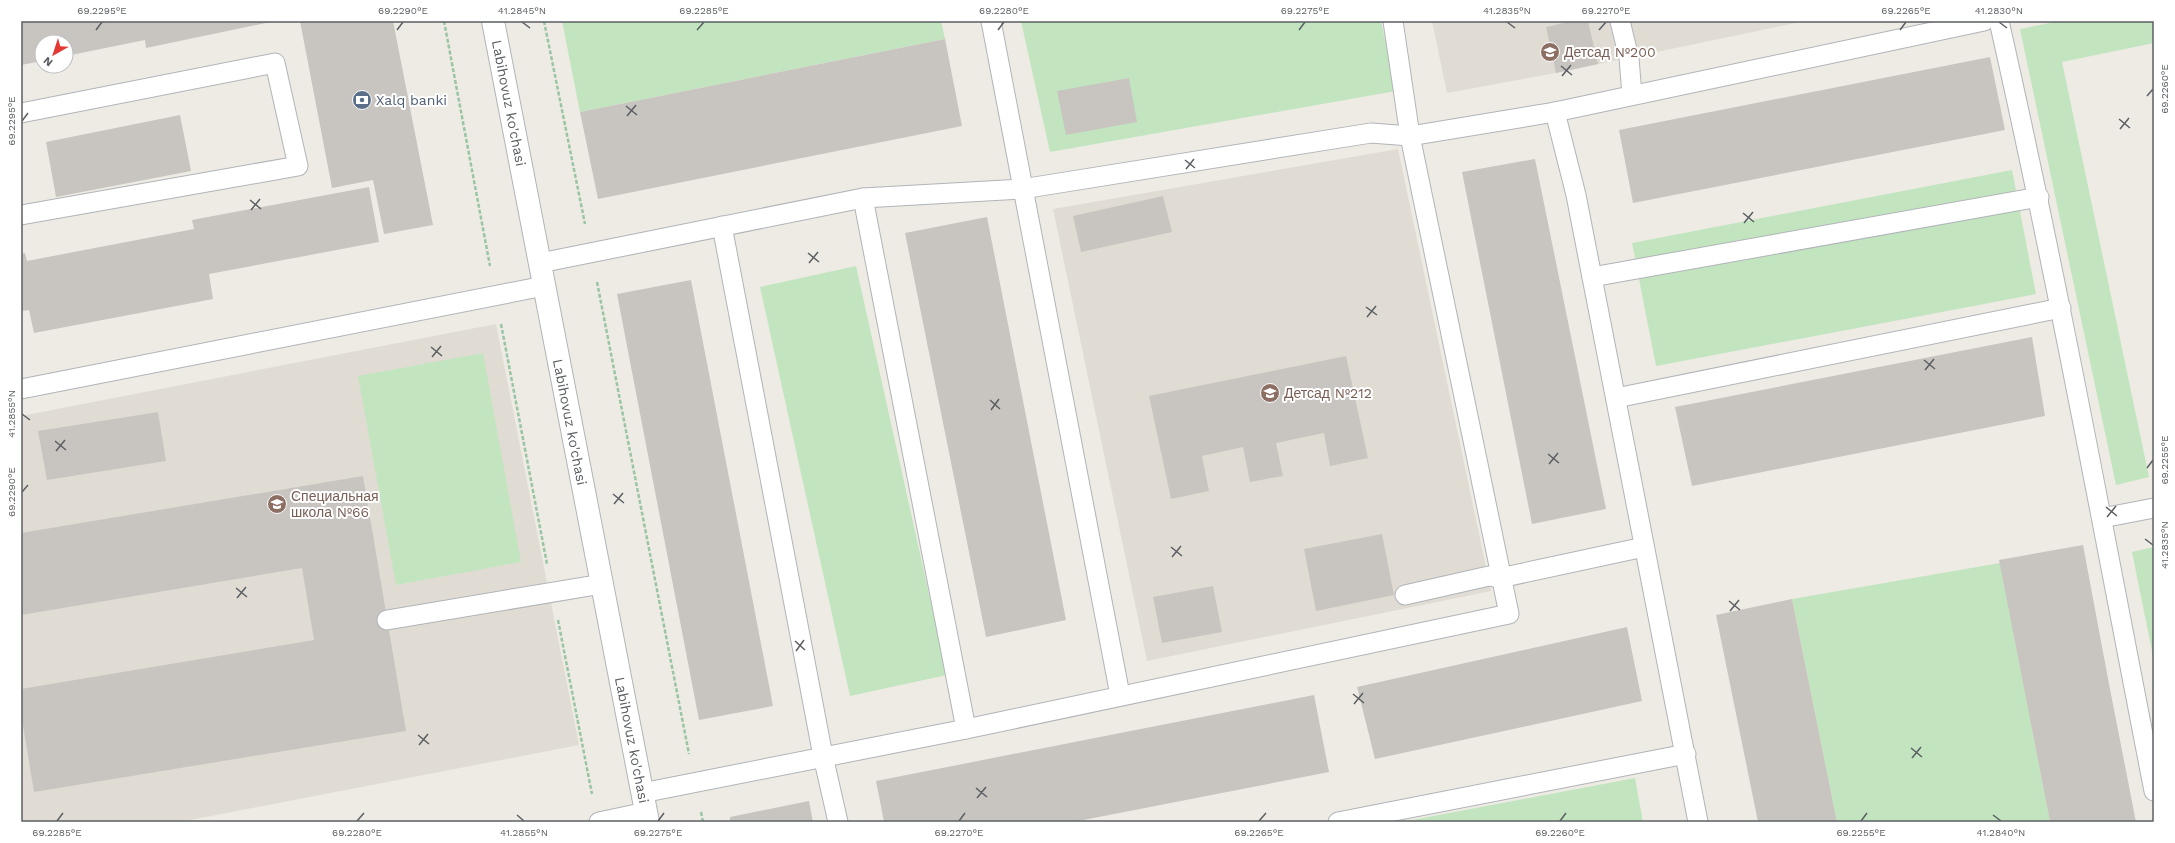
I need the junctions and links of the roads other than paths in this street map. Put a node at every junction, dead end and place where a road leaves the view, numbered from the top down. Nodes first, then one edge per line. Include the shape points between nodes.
1 (493, 21) edge
2 (991, 21) edge
3 (1393, 21) edge
4 (1620, 21) edge
5 (1984, 21) edge
6 (1999, 21) edge
7 (1632, 95) junction
8 (1555, 112) junction
9 (21, 113) edge
10 (1410, 136) junction
11 (1022, 189) junction
12 (2038, 197) junction
13 (863, 198) junction
14 (21, 215) edge
15 (722, 226) junction
16 (540, 263) junction
17 (1592, 277) junction
18 (544, 286) junction
19 (2061, 308) junction
20 (21, 389) edge
21 (1616, 398) junction
22 (2154, 508) edge
23 (2102, 518) junction
24 (1644, 547) junction
25 (1500, 578) junction
26 (602, 584) junction
27 (1405, 595) dead end
28 (387, 620) dead end
29 (1120, 695) junction
30 (966, 729) junction
31 (1686, 754) junction
32 (824, 756) junction
33 (2154, 791) edge
34 (645, 809) edge
35 (599, 822) edge
36 (838, 822) edge
37 (1338, 822) edge
38 (1698, 822) edge

1 - 16 street, Labihovuz ko'chasi
2 - 11 lane
3 - 10 lane
4 - 7 lane via 1629,58
5 - 7 lane
6 - 12 lane
7 - 8 lane
8 - 10 lane
8 - 17 lane via 1576,195
9 - 14 lane via 275,62 298,166
10 - 11 lane via 1371,133
10 - 25 lane
11 - 13 lane
11 - 29 lane
12 - 17 lane
12 - 19 lane
13 - 15 lane
13 - 30 lane
15 - 16 lane
15 - 32 lane
16 - 18 street, Labihovuz ko'chasi
17 - 21 lane
18 - 20 lane
18 - 26 street, Labihovuz ko'chasi
19 - 21 lane
19 - 23 lane
21 - 24 lane
22 - 23 lane
23 - 33 lane
24 - 25 lane
24 - 31 lane
25 - 27 lane via 1489,576
25 - 29 lane via 1509,614
26 - 28 lane
26 - 34 street, Labihovuz ko'chasi
29 - 30 lane
30 - 32 lane
31 - 37 lane
31 - 38 lane
32 - 34 lane via 695,782
32 - 36 lane
34 - 35 lane

